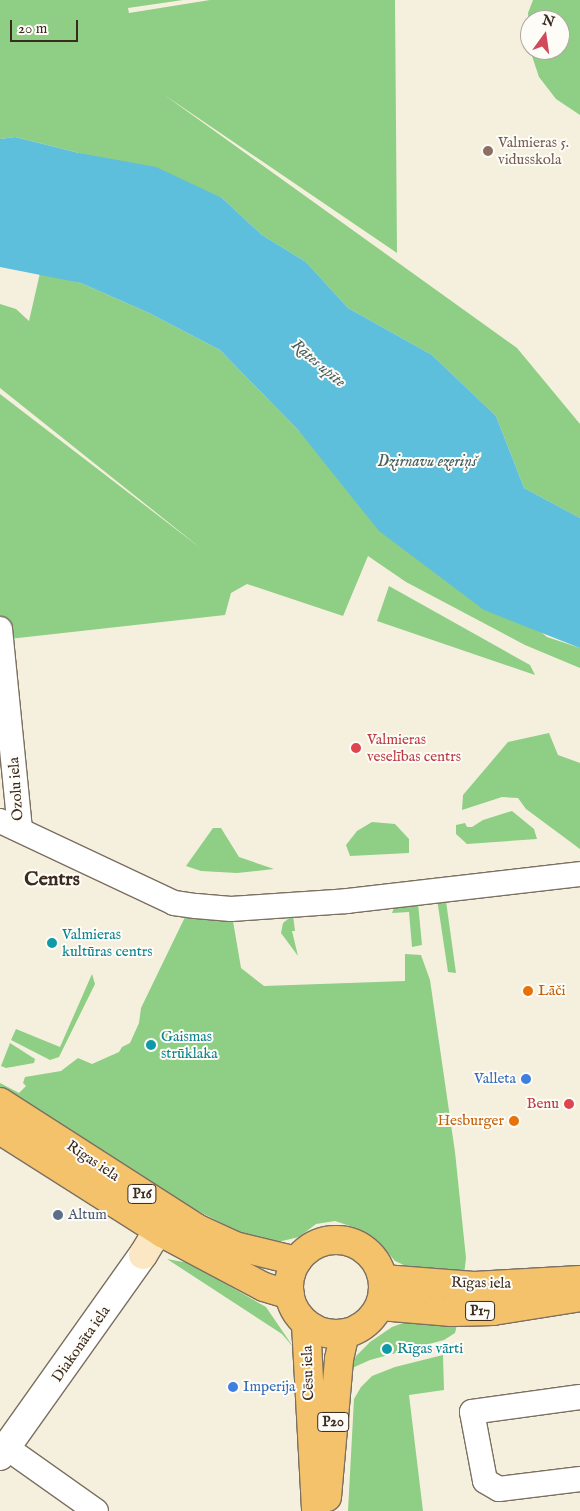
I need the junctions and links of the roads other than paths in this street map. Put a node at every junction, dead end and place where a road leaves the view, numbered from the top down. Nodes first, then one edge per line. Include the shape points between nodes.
1 (0, 629) edge
2 (10, 825) edge
3 (580, 874) edge
4 (0, 1102) edge
5 (0, 1130) edge
6 (162, 1233) junction
7 (143, 1255) joint
8 (297, 1261) junction
9 (383, 1279) junction
10 (580, 1280) edge
11 (290, 1295) junction
12 (580, 1297) edge
13 (380, 1306) junction
14 (306, 1324) junction
15 (344, 1334) junction
16 (580, 1397) edge
17 (3, 1452) edge
18 (580, 1479) edge
19 (96, 1511) edge
20 (316, 1511) edge
21 (326, 1511) edge

1 - 2 street, Ozolu iela
2 - 3 street via 174,903 231,909 347,901
4 - 8 main road, Rīgas iela / P16 via 196,1228 236,1246
5 - 6 main road, Rīgas iela / P16
6 - 7 main road, Diakonāta iela via 152,1240
6 - 11 main road, Rīgas iela / P16 via 264,1287
7 - 17 street, Diakonāta iela
8 - 9 main road via 321,1242 351,1242 375,1261
8 - 11 main road via 290,1277
9 - 10 main road, Rīgas iela / P17 via 474,1286
9 - 13 main road
11 - 14 main road via 295,1311
12 - 13 main road, Rīgas iela / P17 via 493,1311 452,1312
13 - 15 main road via 359,1329
14 - 15 main road via 331,1334
14 - 20 main road, Cēsu iela
15 - 21 main road, Cēsu iela / P20
16 - 18 street via 472,1412 484,1481 499,1489
17 - 19 street

